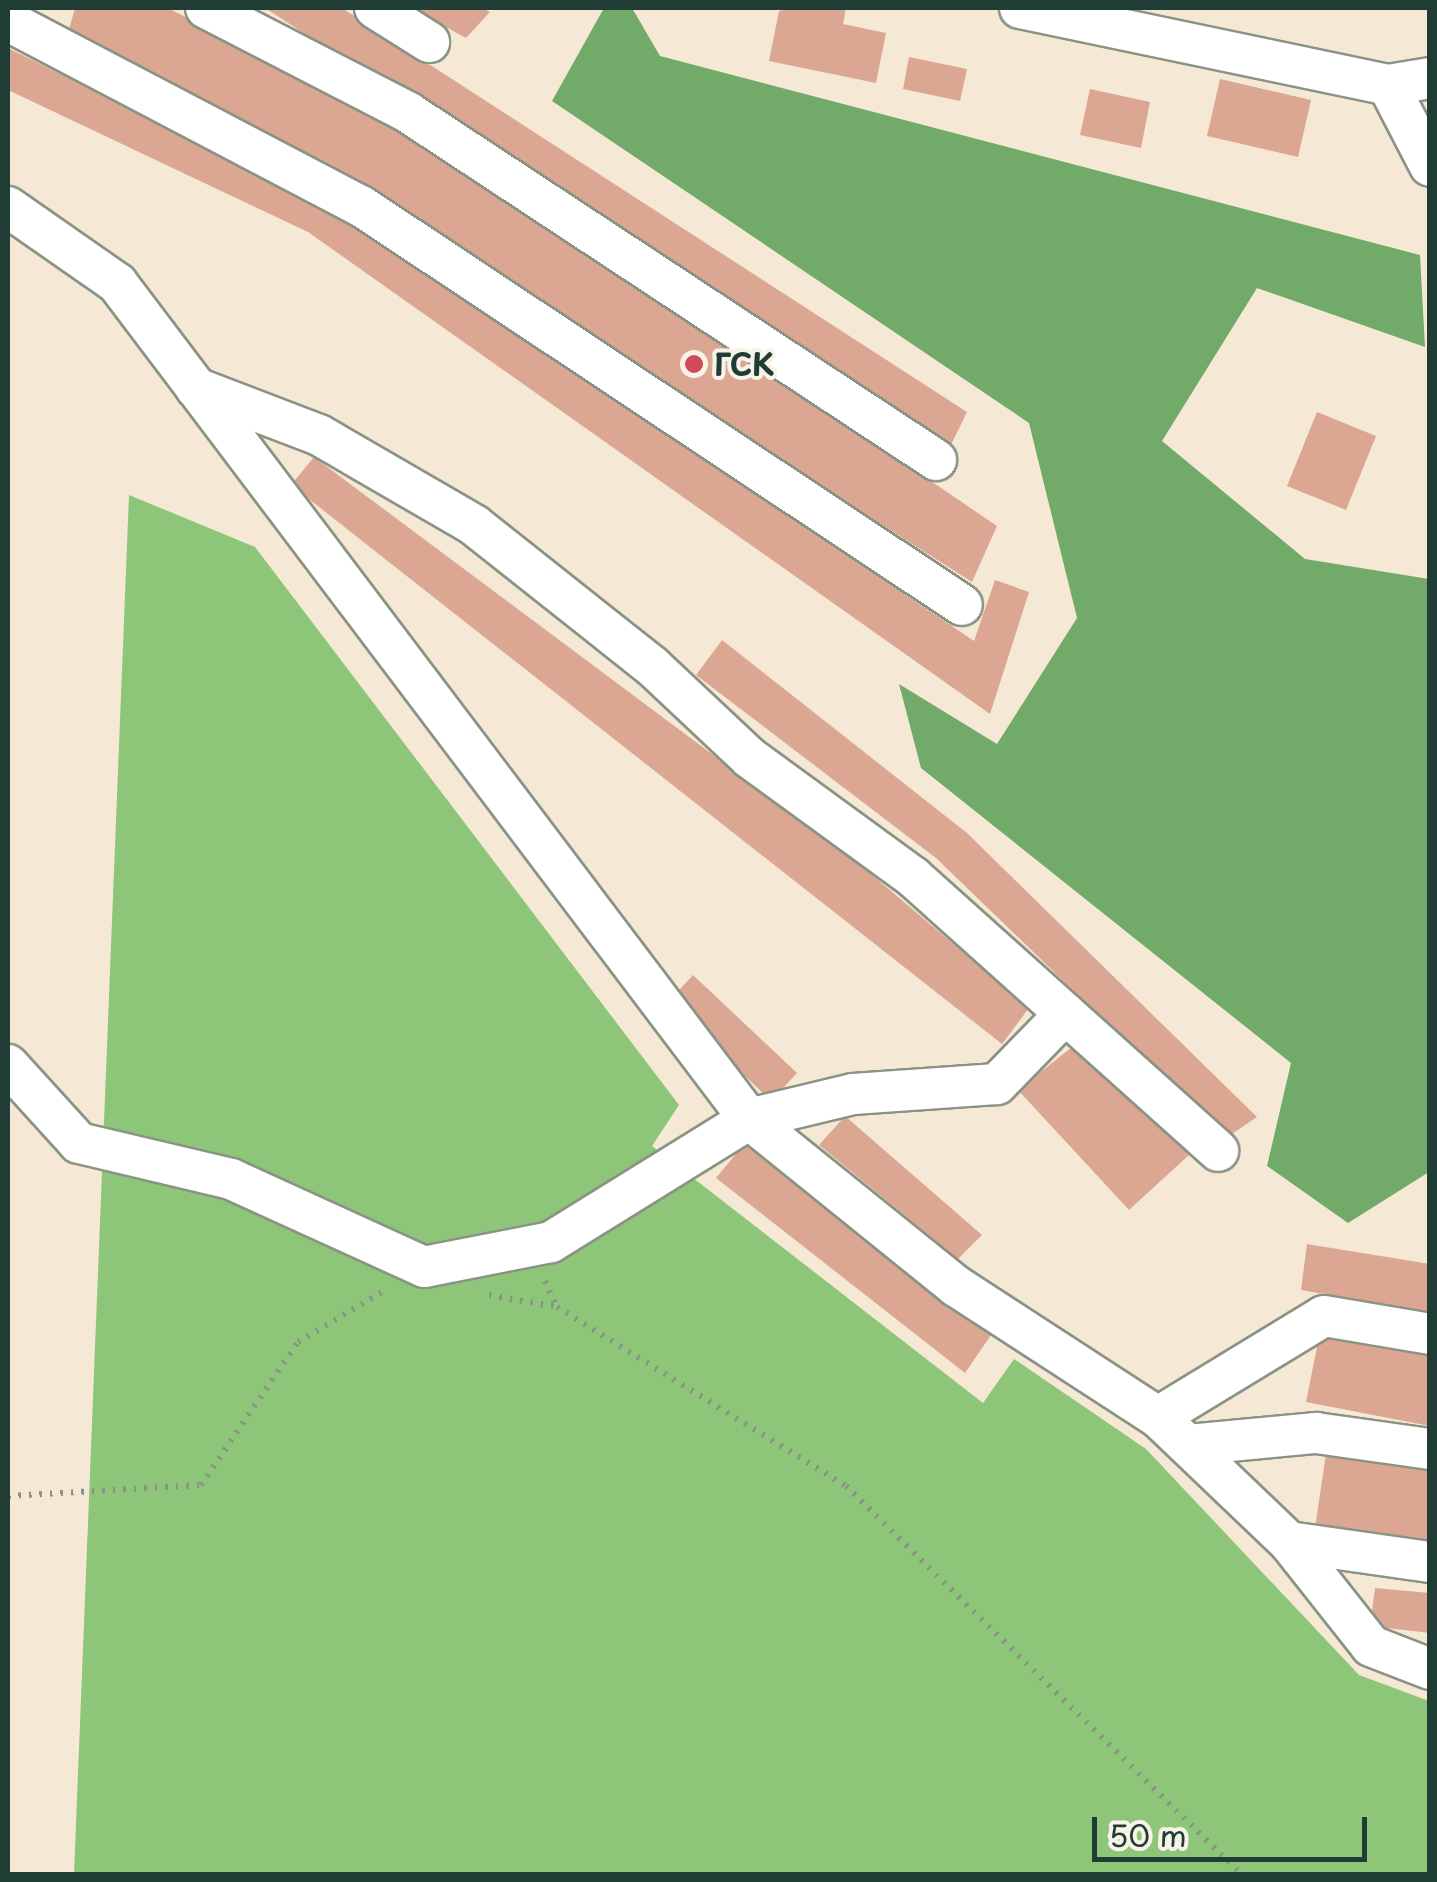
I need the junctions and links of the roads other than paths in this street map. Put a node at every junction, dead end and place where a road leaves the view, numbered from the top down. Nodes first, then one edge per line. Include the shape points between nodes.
1 (206, 8) edge
2 (374, 8) edge
3 (1020, 8) edge
4 (25, 20) edge
5 (430, 42) dead end
6 (1430, 78) edge
7 (1388, 84) junction
8 (1430, 166) edge
9 (10, 210) edge
10 (196, 388) junction
11 (936, 460) dead end
12 (962, 605) dead end
13 (1066, 1014) junction
14 (8, 1065) edge
15 (750, 1119) junction
16 (1218, 1151) dead end
17 (1430, 1334) edge
18 (1158, 1417) junction
19 (1188, 1445) junction
20 (1430, 1449) edge
21 (1289, 1542) junction
22 (1430, 1562) edge
23 (1430, 1669) edge

1 - 11 street via 409,113
2 - 5 street
3 - 7 street
4 - 12 street via 361,206
6 - 7 street
7 - 8 street
9 - 10 street via 117,283
10 - 13 street via 319,434 474,525 652,666 750,758 912,877
10 - 15 street
13 - 15 street via 998,1084 853,1094
13 - 16 street
14 - 15 street via 78,1143 231,1179 424,1267 551,1242
15 - 18 street via 956,1286
17 - 18 street via 1324,1316
18 - 19 street
19 - 20 street via 1316,1433
19 - 21 street
21 - 22 street
21 - 23 street via 1371,1646

